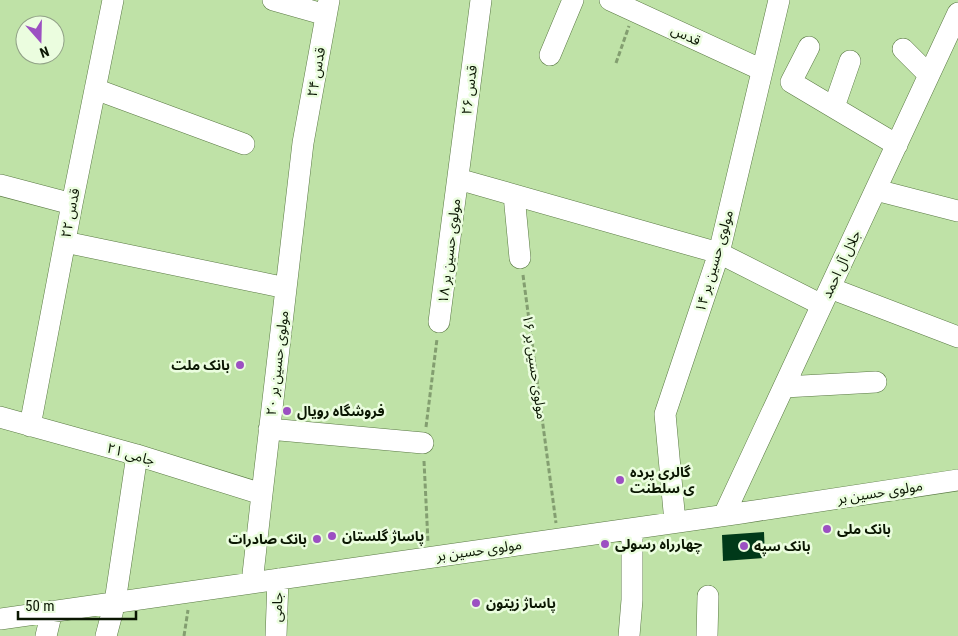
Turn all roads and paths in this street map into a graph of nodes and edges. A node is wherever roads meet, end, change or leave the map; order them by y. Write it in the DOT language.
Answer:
graph roads {
  1 [pos="113,0"];
  2 [pos="273,0"];
  3 [pos="481,0"];
  4 [pos="573,0"];
  5 [pos="612,0"];
  6 [pos="779,0"];
  7 [pos="327,7"];
  8 [pos="634,11"];
  9 [pos="956,23"];
  10 [pos="809,47"];
  11 [pos="903,49"];
  12 [pos="550,55"];
  13 [pos="850,61"];
  14 [pos="616,63"];
  15 [pos="762,70"];
  16 [pos="929,75"];
  17 [pos="95,89"];
  18 [pos="834,107"];
  19 [pos="303,143"];
  20 [pos="244,144"];
  21 [pos="897,145"];
  22 [pos="458,180"];
  23 [pos="0,185"];
  24 [pos="876,190"];
  25 [pos="514,195"];
  26 [pos="72,204"];
  27 [pos="958,211"];
  28 [pos="65,242"];
  29 [pos="719,253"];
  30 [pos="520,258"];
  31 [pos="286,288"];
  32 [pos="826,296"];
  33 [pos="439,322"];
  34 [pos="958,337"];
  35 [pos="876,382"];
  36 [pos="784,387"];
  37 [pos="0,417"];
  38 [pos="30,426"];
  39 [pos="269,429"];
  40 [pos="424,442"];
  41 [pos="137,455"];
  42 [pos="958,480"];
  43 [pos="262,494"];
  44 [pos="724,515"];
  45 [pos="675,522"];
  46 [pos="632,529"];
  47 [pos="559,539"];
  48 [pos="278,579"];
  49 [pos="252,583"];
  50 [pos="192,591"];
  51 [pos="708,596"];
  52 [pos="115,602"];
  53 [pos="52,611"];
  54 [pos="0,619"];
  55 [pos="46,636"];
  56 [pos="106,636"];
  57 [pos="184,636"];
  58 [pos="276,636"];
  59 [pos="629,636"];
  60 [pos="707,636"];
  1 -- 17 [label="street, قدس ۲۲"];
  2 -- 7 [label="street"];
  3 -- 22 [label="street, قدس ۲۶"];
  4 -- 12 [label="street"];
  5 -- 8 [label="street, قدس"];
  6 -- 15 [label="street, مولوی حسین بر ۱۴"];
  7 -- 19 [label="street, قدس ۲۴"];
  8 -- 14 [label="path"];
  8 -- 15 [label="street, قدس"];
  9 -- 16 [label="street, جلال آل احمد"];
  10 -- 18 [label="street"];
  11 -- 16 [label="street"];
  13 -- 18 [label="street"];
  15 -- 29 [label="street, مولوی حسین بر ۱۴"];
  16 -- 21 [label="street, جلال آل احمد"];
  17 -- 20 [label="street"];
  17 -- 26 [label="street, قدس ۲۲"];
  18 -- 21 [label="street"];
  19 -- 31 [label="street, مولوی حسین بر ۲۰"];
  21 -- 24 [label="street, جلال آل احمد"];
  22 -- 25 [label="street"];
  22 -- 33 [label="street, مولوی حسین بر ۱۸"];
  23 -- 26 [label="street"];
  24 -- 27 [label="street"];
  24 -- 32 [label="street, جلال آل احمد"];
  25 -- 29 [label="street"];
  25 -- 30 [label="street"];
  26 -- 28 [label="street, قدس ۲۲"];
  28 -- 31 [label="street"];
  28 -- 38 [label="street, قدس ۲۲"];
  29 -- 32 [label="street"];
  29 -- 45 [label="street, مولوی حسین بر ۱۴"];
  30 -- 47 [label="path, مولوی حسین بر ۱۶"];
  31 -- 39 [label="street, مولوی حسین بر ۲۰"];
  32 -- 34 [label="street"];
  32 -- 36 [label="street, جلال آل احمد"];
  35 -- 36 [label="street"];
  36 -- 44 [label="street, جلال آل احمد"];
  37 -- 38 [label="street, جامی ۲۱"];
  38 -- 41 [label="street, جامی ۲۱"];
  39 -- 40 [label="street"];
  39 -- 43 [label="street, مولوی حسین بر ۲۰"];
  41 -- 43 [label="street, جامی ۲۱"];
  41 -- 52 [label="street"];
  42 -- 44 [label="street, مولوی حسین بر"];
  43 -- 49 [label="street, مولوی حسین بر ۲۰"];
  44 -- 45 [label="street, مولوی حسین بر"];
  45 -- 46 [label="street, مولوی حسین بر"];
  46 -- 47 [label="street, مولوی حسین بر"];
  46 -- 59 [label="street"];
  47 -- 48 [label="street, مولوی حسین بر"];
  48 -- 49 [label="street, مولوی حسین بر"];
  48 -- 58 [label="street, جامی"];
  49 -- 50 [label="street, مولوی حسین بر"];
  50 -- 52 [label="street, مولوی حسین بر"];
  50 -- 57 [label="path"];
  51 -- 60 [label="street"];
  52 -- 53 [label="street, مولوی حسین بر"];
  52 -- 56 [label="street"];
  53 -- 54 [label="street, مولوی حسین بر"];
  53 -- 55 [label="street"];
}
